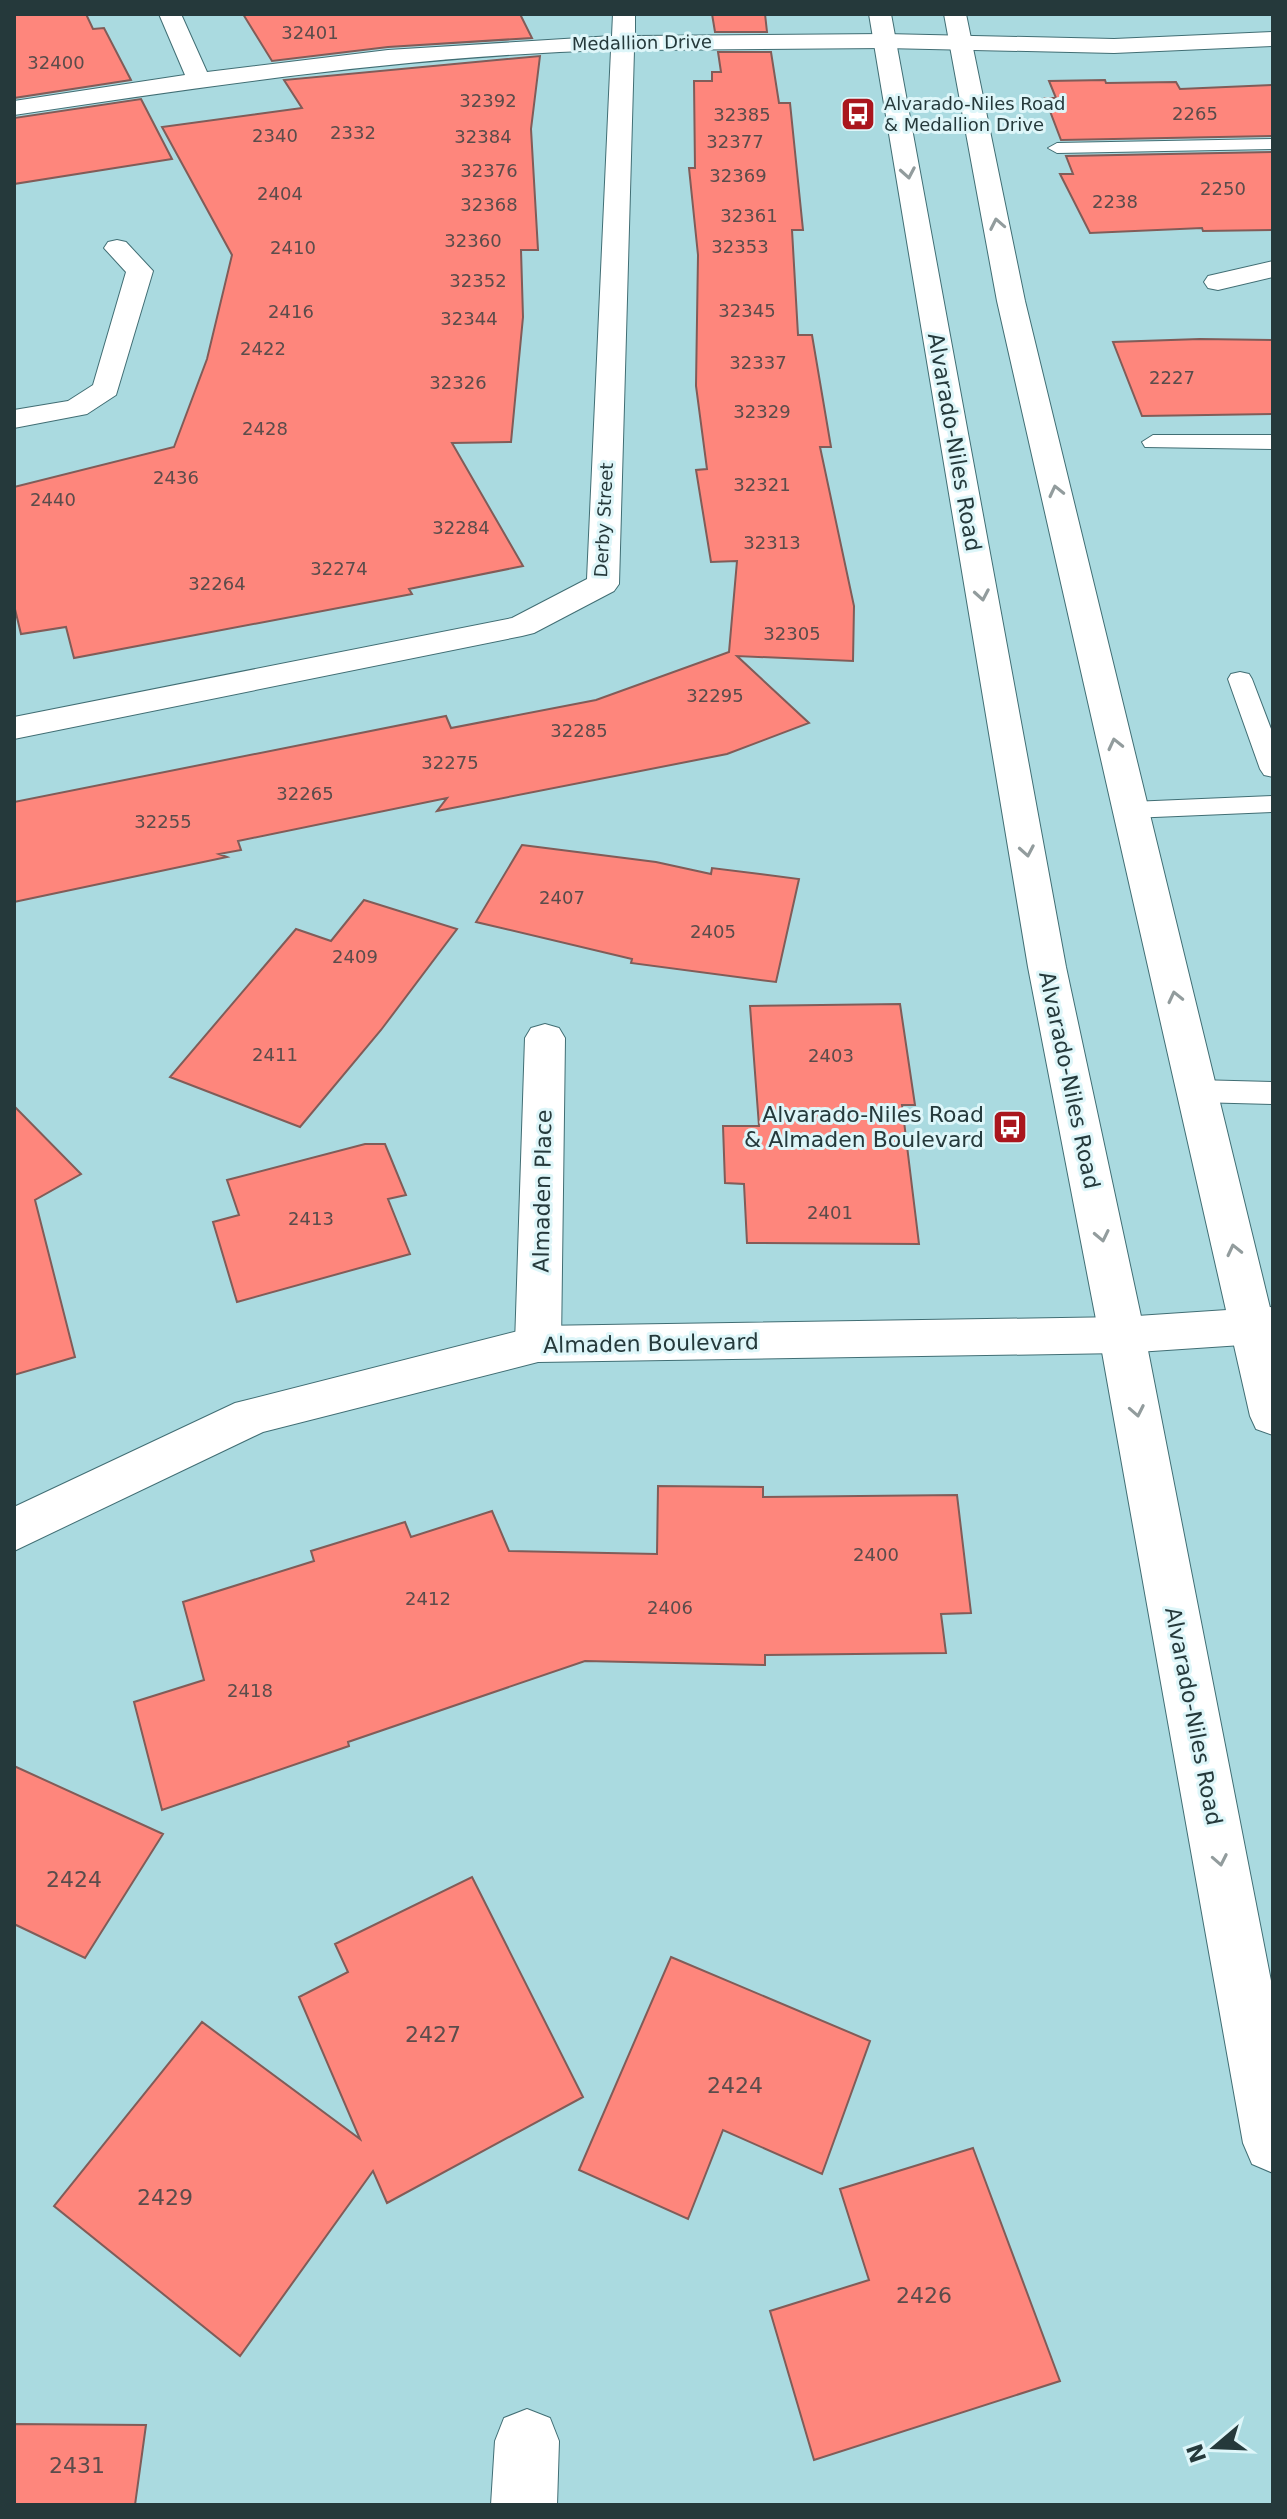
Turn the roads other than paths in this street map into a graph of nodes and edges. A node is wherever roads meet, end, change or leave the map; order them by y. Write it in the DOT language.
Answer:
graph roads {
  1 [pos="170,14"];
  2 [pos="623,28"];
  3 [pos="883,28"];
  4 [pos="958,28"];
  5 [pos="1273,39"];
  6 [pos="199,81"];
  7 [pos="14,108"];
  8 [pos="1273,144"];
  9 [pos="1057,148"];
  10 [pos="117,248"];
  11 [pos="1273,269"];
  12 [pos="1218,282"];
  13 [pos="14,419"];
  14 [pos="1153,442"];
  15 [pos="1273,442"];
  16 [pos="1240,679"];
  17 [pos="14,728"];
  18 [pos="1273,769"];
  19 [pos="1273,804"];
  20 [pos="1131,810"];
  21 [pos="545,1038"];
  22 [pos="1196,1091"];
  23 [pos="1273,1093"];
  24 [pos="1262,1325"];
  25 [pos="1122,1335"];
  26 [pos="538,1344"];
  27 [pos="1273,1416"];
  28 [pos="14,1530"];
  29 [pos="1273,2143"];
  30 [pos="527,2441"];
  31 [pos="524,2505"];
  1 -- 6 [label="street"];
  2 -- 3 [label="street, Medallion Drive"];
  2 -- 6 [label="street, Medallion Drive"];
  2 -- 17 [label="street, Derby Street"];
  3 -- 4 [label="street, Medallion Drive"];
  3 -- 25 [label="street, Alvarado-Niles Road, one-way"];
  4 -- 5 [label="street, Medallion Drive"];
  20 -- 4 [label="street, one-way"];
  6 -- 7 [label="street, Medallion Drive"];
  8 -- 9 [label="lane"];
  10 -- 13 [label="street"];
  11 -- 12 [label="street"];
  14 -- 15 [label="lane"];
  16 -- 18 [label="lane"];
  19 -- 20 [label="lane"];
  22 -- 20 [label="street, one-way"];
  21 -- 26 [label="street, Almaden Place"];
  22 -- 23 [label="lane"];
  24 -- 22 [label="street, one-way"];
  24 -- 25 [label="street, Almaden Boulevard"];
  24 -- 27 [label="street"];
  25 -- 26 [label="street, Almaden Boulevard"];
  25 -- 29 [label="street, Alvarado-Niles Road, one-way"];
  26 -- 28 [label="street, Almaden Boulevard"];
  30 -- 31 [label="street"];
}
